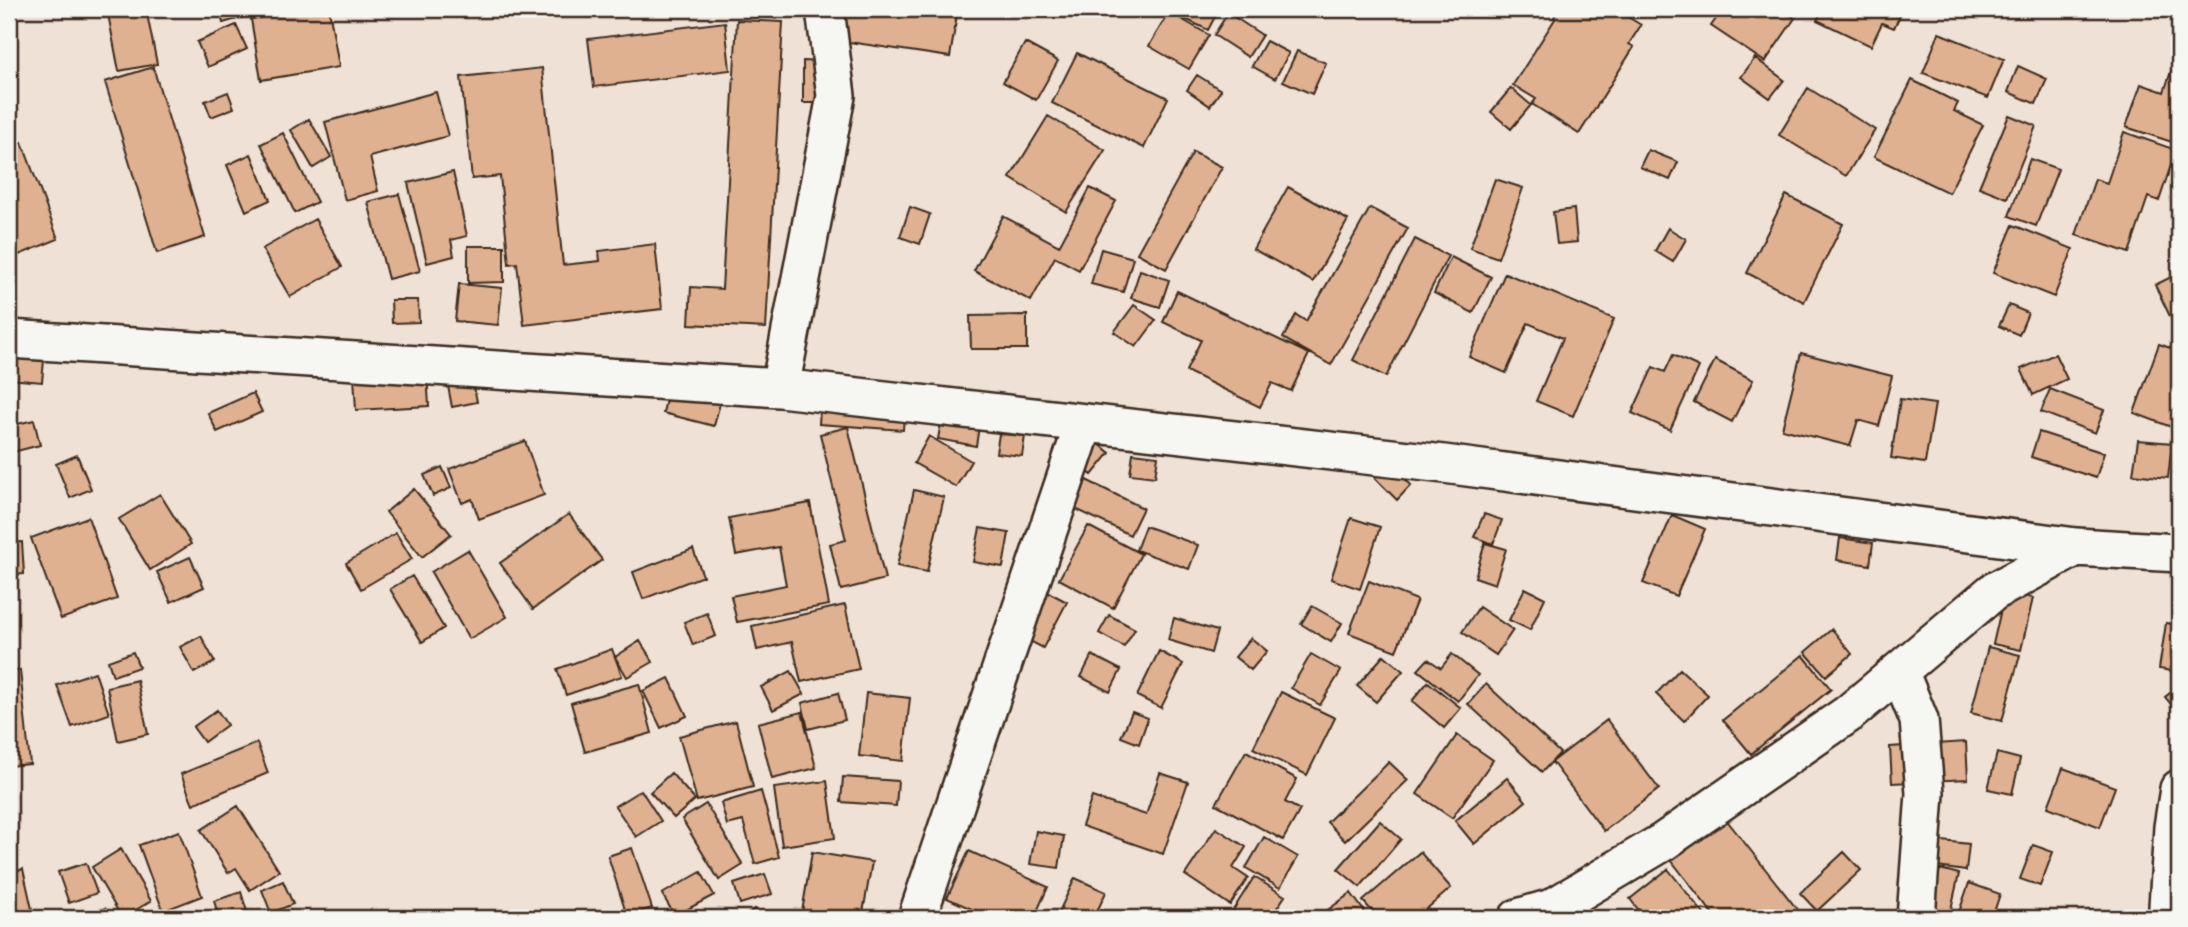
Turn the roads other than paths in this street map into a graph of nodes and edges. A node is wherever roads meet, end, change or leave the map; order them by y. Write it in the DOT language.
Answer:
graph roads {
  1 [pos="825,9"];
  2 [pos="9,339"];
  3 [pos="780,388"];
  4 [pos="1084,424"];
  5 [pos="2076,547"];
  6 [pos="2179,553"];
  7 [pos="1899,671"];
  8 [pos="2179,789"];
  9 [pos="2169,914"];
  10 [pos="917,918"];
  11 [pos="1518,918"];
  12 [pos="1916,918"];
  1 -- 3 [label="street"];
  2 -- 3 [label="street"];
  3 -- 4 [label="street"];
  4 -- 5 [label="street"];
  4 -- 10 [label="street"];
  5 -- 6 [label="street"];
  5 -- 7 [label="street"];
  7 -- 11 [label="street"];
  7 -- 12 [label="street"];
  8 -- 9 [label="street"];
}
